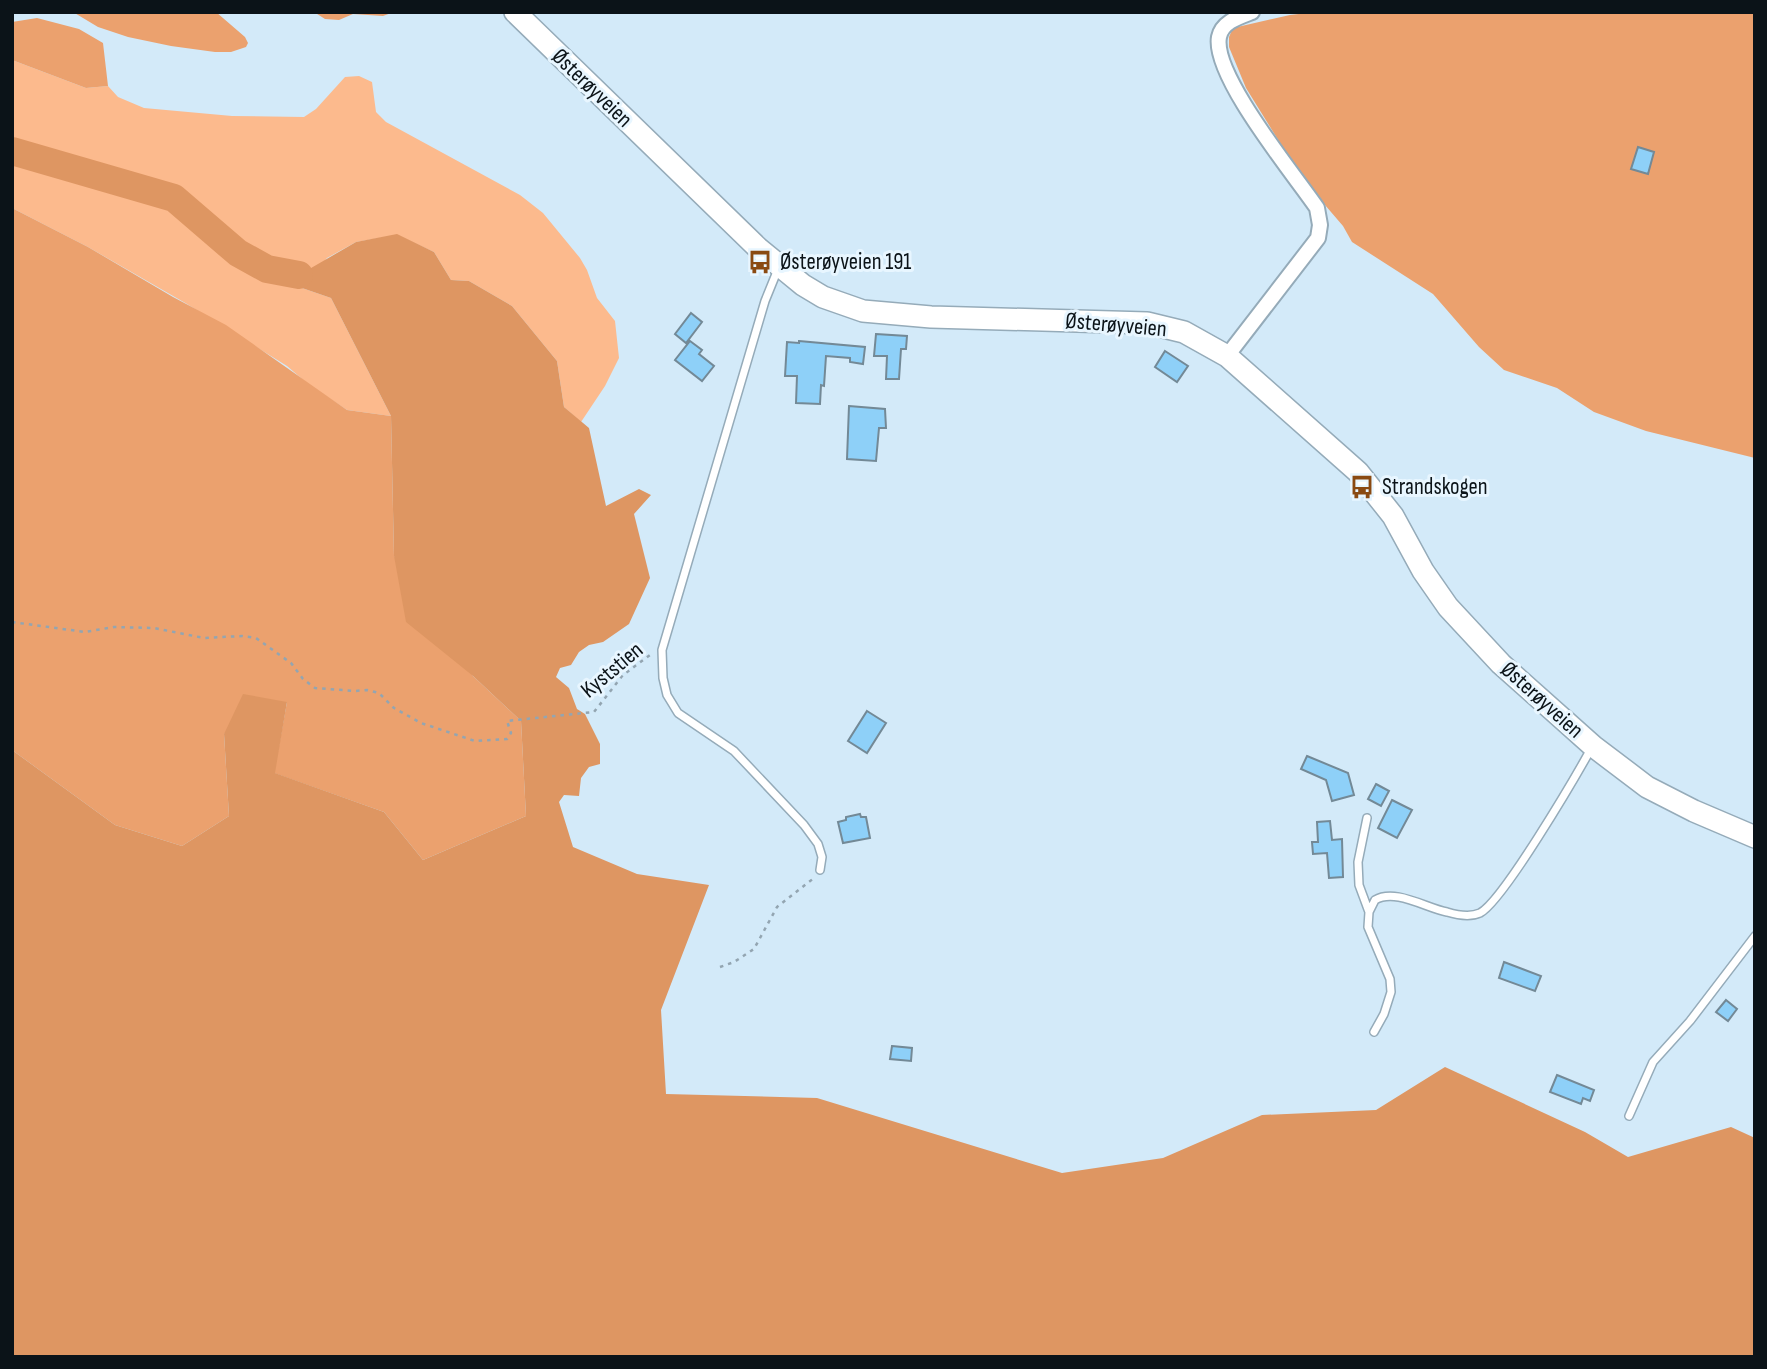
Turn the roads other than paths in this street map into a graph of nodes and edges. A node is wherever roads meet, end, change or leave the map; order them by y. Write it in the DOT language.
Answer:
graph roads {
  1 [pos="514,12"];
  2 [pos="1252,12"];
  3 [pos="780,268"];
  4 [pos="1227,356"];
  5 [pos="1592,746"];
  6 [pos="1367,818"];
  7 [pos="1755,837"];
  8 [pos="820,870"];
  9 [pos="1369,912"];
  10 [pos="1755,936"];
  11 [pos="1374,1032"];
  12 [pos="1629,1116"];
  1 -- 3 [label="main road, Østerøyveien"];
  2 -- 4 [label="street"];
  3 -- 4 [label="main road, Østerøyveien"];
  3 -- 8 [label="lane"];
  4 -- 5 [label="main road, Østerøyveien"];
  5 -- 7 [label="main road, Østerøyveien"];
  5 -- 9 [label="lane"];
  6 -- 9 [label="lane"];
  9 -- 11 [label="lane"];
  10 -- 12 [label="lane"];
}
